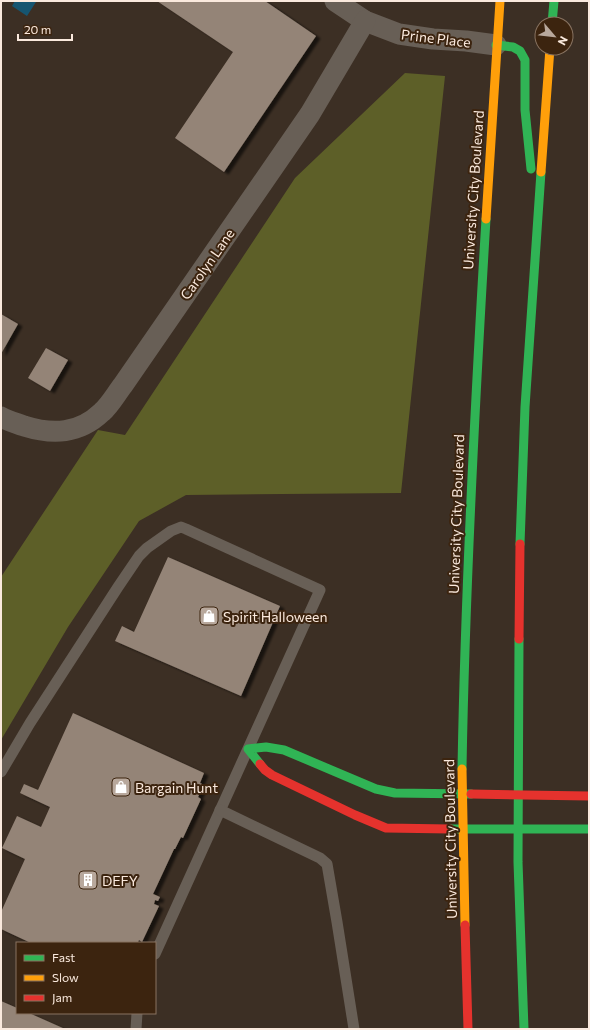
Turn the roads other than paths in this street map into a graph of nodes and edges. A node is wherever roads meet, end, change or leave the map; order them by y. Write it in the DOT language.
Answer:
graph roads {
  1 [pos="335,1"];
  2 [pos="500,1"];
  3 [pos="554,1"];
  4 [pos="553,16"];
  5 [pos="365,21"];
  6 [pos="496,45"];
  7 [pos="549,56"];
  8 [pos="537,224"];
  9 [pos="1,417"];
  10 [pos="248,749"];
  11 [pos="1,772"];
  12 [pos="462,794"];
  13 [pos="518,795"];
  14 [pos="589,796"];
  15 [pos="220,810"];
  16 [pos="463,829"];
  17 [pos="518,829"];
  18 [pos="589,829"];
  19 [pos="156,952"];
  20 [pos="137,1014"];
  21 [pos="136,1029"];
  22 [pos="354,1029"];
  23 [pos="468,1029"];
  24 [pos="524,1029"];
  1 -- 5 [label="street, Prine Place"];
  2 -- 6 [label="main road, University City Boulevard"];
  3 -- 4 [label="main road"];
  5 -- 6 [label="street, Prine Place"];
  5 -- 9 [label="street, Carolyn Lane"];
  6 -- 8 [label="main road"];
  6 -- 12 [label="main road, University City Boulevard"];
  7 -- 8 [label="main road"];
  8 -- 13 [label="main road"];
  10 -- 11 [label="lane"];
  10 -- 12 [label="main road"];
  10 -- 15 [label="lane"];
  10 -- 16 [label="main road"];
  12 -- 13 [label="main road"];
  12 -- 16 [label="main road, University City Boulevard"];
  13 -- 14 [label="main road"];
  13 -- 17 [label="main road"];
  15 -- 19 [label="lane"];
  15 -- 22 [label="lane"];
  16 -- 17 [label="main road"];
  16 -- 23 [label="main road, University City Boulevard"];
  17 -- 18 [label="main road"];
  17 -- 24 [label="main road"];
  20 -- 21 [label="lane"];
}
